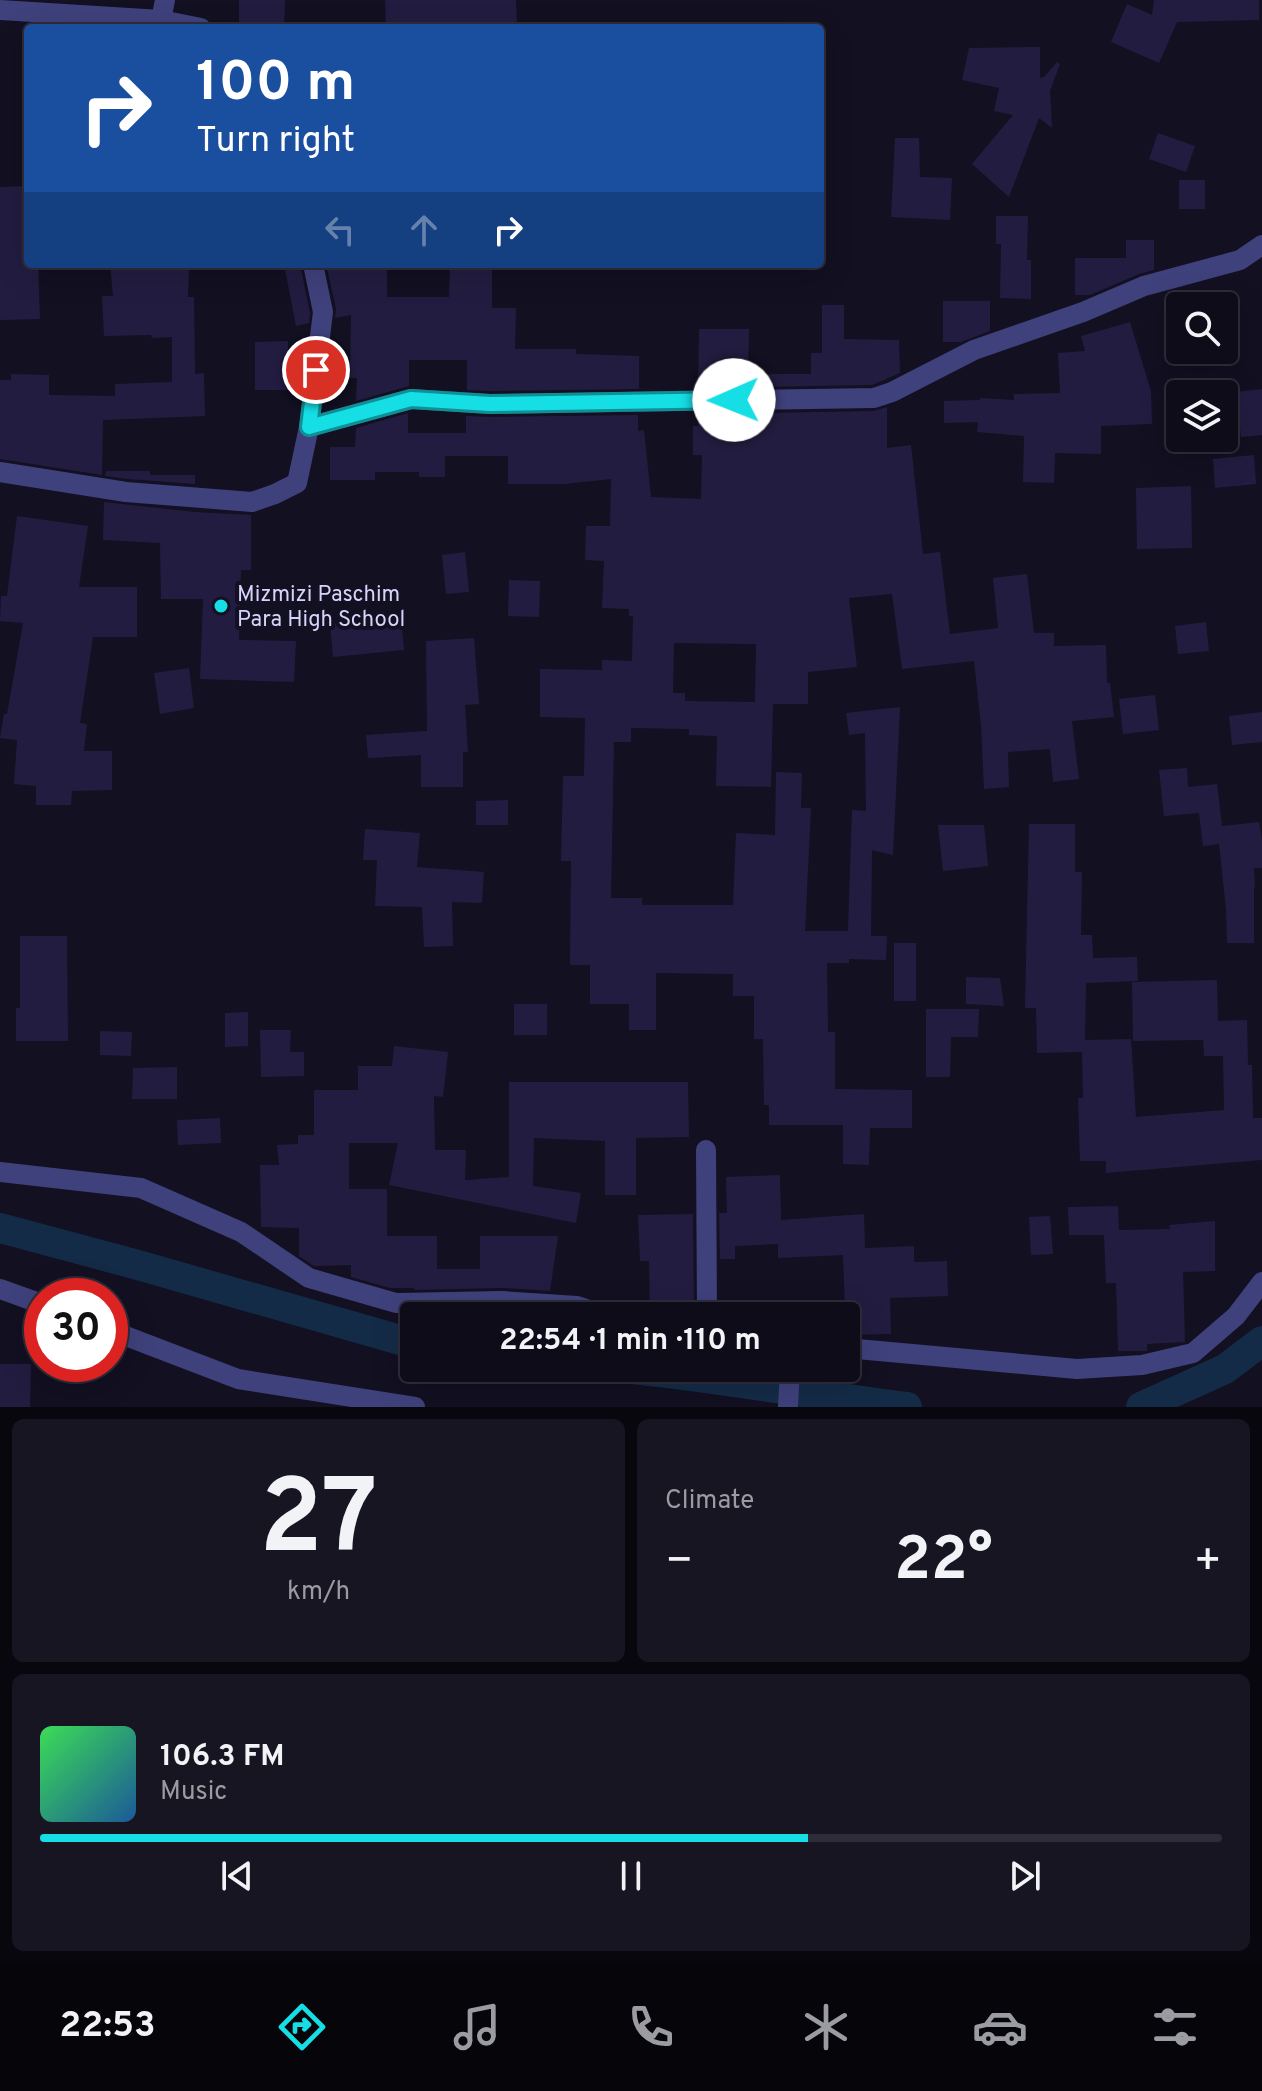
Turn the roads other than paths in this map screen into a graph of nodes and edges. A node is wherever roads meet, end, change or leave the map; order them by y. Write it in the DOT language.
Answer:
graph roads {
  1 [pos="0,10"];
  2 [pos="163,10"];
  3 [pos="193,24"];
  4 [pos="1262,245"];
  5 [pos="314,268"];
  6 [pos="309,427"];
  7 [pos="0,472"];
  8 [pos="706,1150"];
  9 [pos="0,1172"];
  10 [pos="1262,1282"];
  11 [pos="0,1289"];
  12 [pos="24,1298"];
  13 [pos="707,1302"];
  14 [pos="400,1303"];
  15 [pos="128,1337"];
  16 [pos="860,1349"];
  17 [pos="789,1382"];
  18 [pos="415,1407"];
  19 [pos="788,1407"];
  1 -- 2 [label="street"];
  2 -- 3 [label="street"];
  4 -- 6 [label="street"];
  5 -- 6 [label="street"];
  6 -- 7 [label="street"];
  8 -- 13 [label="street"];
  9 -- 14 [label="street"];
  10 -- 16 [label="street"];
  11 -- 12 [label="street"];
  15 -- 18 [label="street"];
  17 -- 19 [label="street"];
}
